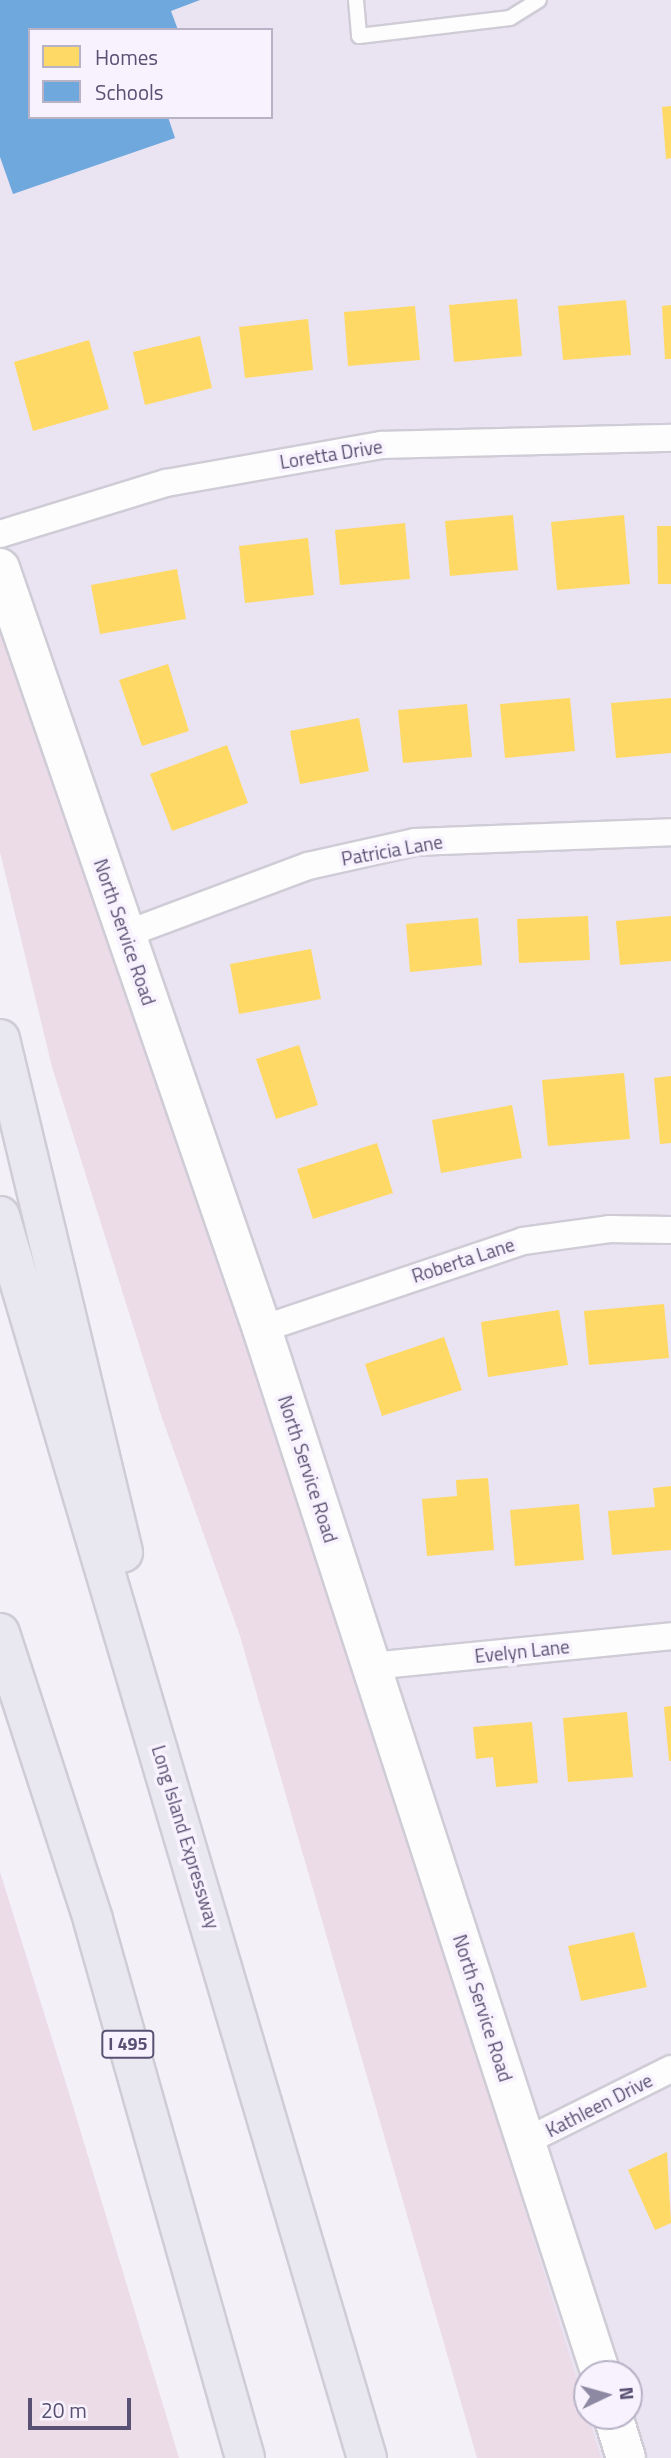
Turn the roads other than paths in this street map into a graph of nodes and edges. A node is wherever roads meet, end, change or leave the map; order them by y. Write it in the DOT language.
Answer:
graph roads {
  1 [pos="356,0"];
  2 [pos="539,0"];
  3 [pos="671,438"];
  4 [pos="0,534"];
  5 [pos="0,568"];
  6 [pos="671,832"];
  7 [pos="126,934"];
  8 [pos="0,1039"];
  9 [pos="0,1216"];
  10 [pos="671,1230"];
  11 [pos="262,1329"];
  12 [pos="0,1633"];
  13 [pos="671,1636"];
  14 [pos="372,1666"];
  15 [pos="0,1692"];
  16 [pos="204,1891"];
  17 [pos="93,1920"];
  18 [pos="671,2069"];
  19 [pos="526,2141"];
  20 [pos="596,2360"];
  21 [pos="617,2430"];
  22 [pos="245,2458"];
  23 [pos="368,2458"];
  24 [pos="626,2458"];
  1 -- 2 [label="lane"];
  3 -- 4 [label="street, Loretta Drive"];
  5 -- 7 [label="main road, North Service Road"];
  6 -- 7 [label="street, Patricia Lane"];
  7 -- 11 [label="main road, North Service Road"];
  8 -- 16 [label="highway"];
  9 -- 16 [label="highway, Long Island Expressway"];
  10 -- 11 [label="street, Roberta Lane"];
  11 -- 14 [label="main road, North Service Road"];
  12 -- 17 [label="highway, I 495"];
  13 -- 14 [label="street, Evelyn Lane"];
  14 -- 19 [label="main road, North Service Road"];
  15 -- 17 [label="highway"];
  16 -- 23 [label="highway, Long Island Expressway"];
  17 -- 22 [label="highway, I 495"];
  18 -- 19 [label="street, Kathleen Drive"];
  19 -- 20 [label="main road, North Service Road"];
  21 -- 24 [label="main road"];
}
